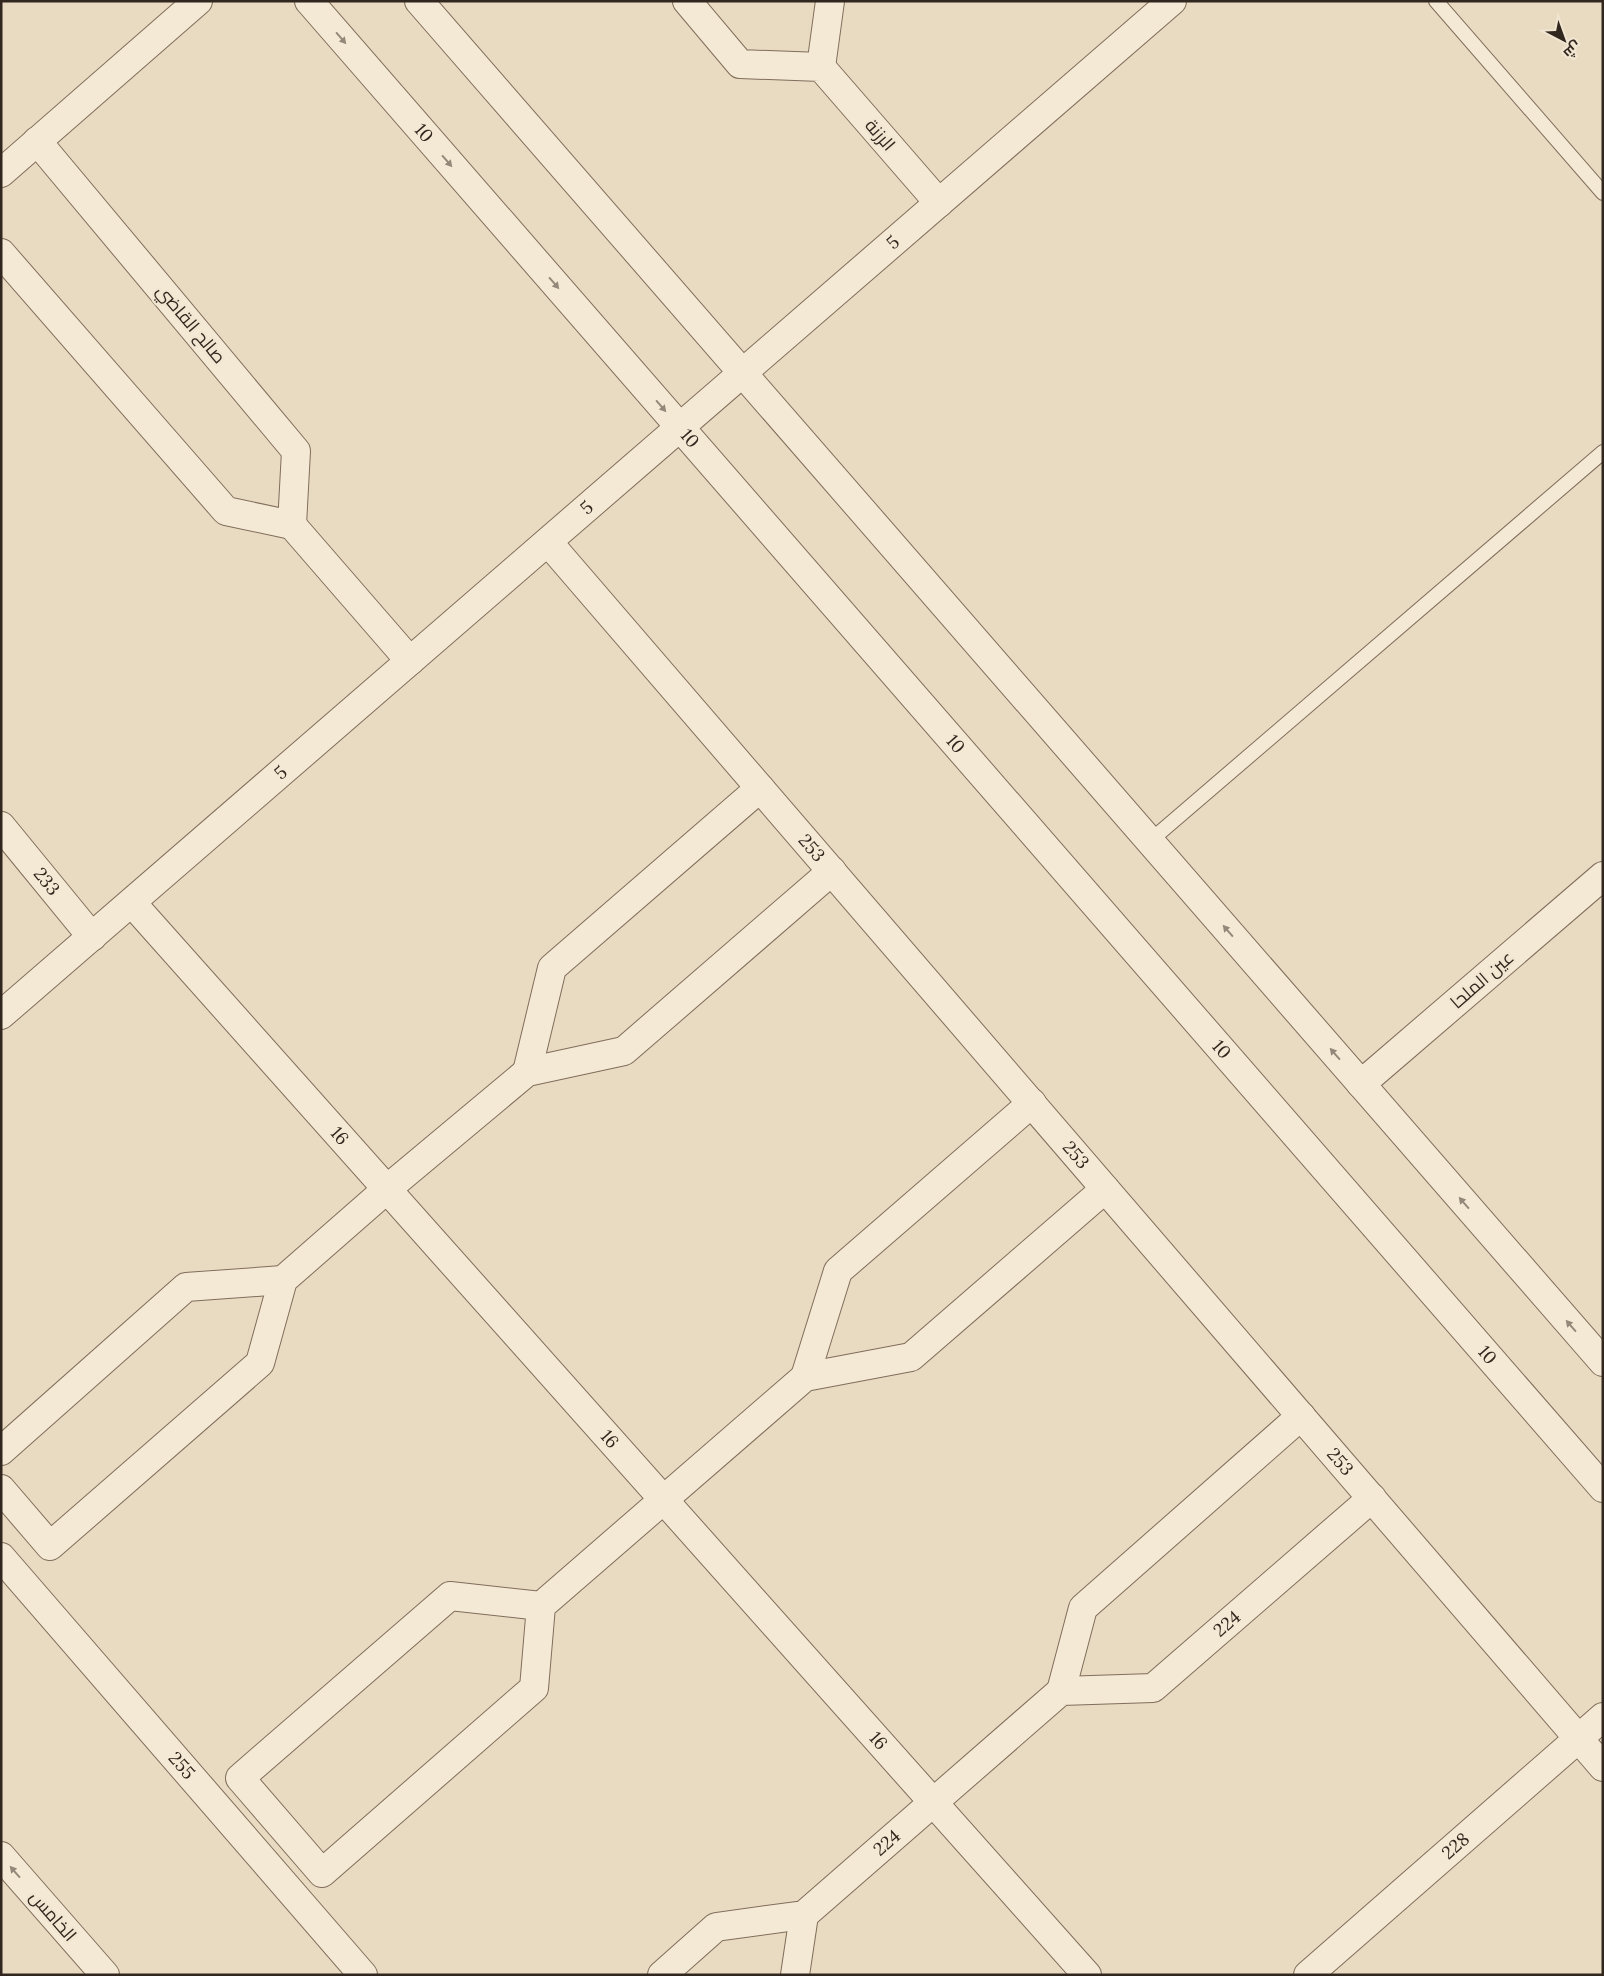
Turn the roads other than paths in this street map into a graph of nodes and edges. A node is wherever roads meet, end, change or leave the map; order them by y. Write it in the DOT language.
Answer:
graph roads {
  1 [pos="198,1"];
  2 [pos="309,1"];
  3 [pos="420,1"];
  4 [pos="687,1"];
  5 [pos="830,1"];
  6 [pos="1172,1"];
  7 [pos="1436,1"];
  8 [pos="821,67"];
  9 [pos="38,141"];
  10 [pos="1,173"];
  11 [pos="1603,192"];
  12 [pos="939,203"];
  13 [pos="1,253"];
  14 [pos="742,373"];
  15 [pos="680,427"];
  16 [pos="1603,452"];
  17 [pos="292,525"];
  18 [pos="548,542"];
  19 [pos="410,661"];
  20 [pos="760,788"];
  21 [pos="1,826"];
  22 [pos="1150,841"];
  23 [pos="832,871"];
  24 [pos="1603,876"];
  25 [pos="132,902"];
  26 [pos="92,937"];
  27 [pos="1,1015"];
  28 [pos="527,1072"];
  29 [pos="1361,1084"];
  30 [pos="1032,1103"];
  31 [pos="387,1189"];
  32 [pos="1105,1189"];
  33 [pos="282,1280"];
  34 [pos="1603,1362"];
  35 [pos="805,1377"];
  36 [pos="1301,1416"];
  37 [pos="1,1451"];
  38 [pos="1603,1488"];
  39 [pos="1,1489"];
  40 [pos="1372,1498"];
  41 [pos="664,1500"];
  42 [pos="1,1557"];
  43 [pos="541,1606"];
  44 [pos="1061,1692"];
  45 [pos="1603,1717"];
  46 [pos="1579,1739"];
  47 [pos="1603,1767"];
  48 [pos="933,1802"];
  49 [pos="1,1856"];
  50 [pos="804,1915"];
  51 [pos="105,1975"];
  52 [pos="363,1975"];
  53 [pos="662,1975"];
  54 [pos="794,1975"];
  55 [pos="1087,1975"];
  56 [pos="1308,1975"];
  1 -- 9 [label="street"];
  2 -- 15 [label="street, 10, one-way"];
  3 -- 14 [label="street"];
  4 -- 8 [label="street"];
  5 -- 8 [label="street"];
  6 -- 12 [label="street, 5"];
  7 -- 11 [label="lane"];
  8 -- 12 [label="street, الرزنة"];
  9 -- 10 [label="street"];
  9 -- 17 [label="street, صالح القاضي"];
  12 -- 14 [label="street, 5"];
  13 -- 17 [label="street"];
  14 -- 15 [label="street, 5"];
  14 -- 22 [label="street"];
  15 -- 18 [label="street, 5"];
  15 -- 38 [label="street, 10"];
  16 -- 22 [label="lane"];
  17 -- 19 [label="street"];
  18 -- 19 [label="street, 5"];
  18 -- 20 [label="street, 253"];
  19 -- 25 [label="street, 5"];
  20 -- 23 [label="street, 253"];
  20 -- 28 [label="street"];
  21 -- 26 [label="street, 233"];
  29 -- 22 [label="street, one-way"];
  23 -- 28 [label="street"];
  23 -- 30 [label="street, 253"];
  24 -- 29 [label="street, عين الملحا"];
  25 -- 26 [label="street, 5"];
  25 -- 31 [label="street, 16"];
  26 -- 27 [label="street, 5"];
  28 -- 31 [label="street"];
  34 -- 29 [label="street, one-way"];
  30 -- 32 [label="street, 253"];
  30 -- 35 [label="street"];
  31 -- 33 [label="street"];
  31 -- 41 [label="street, 16"];
  32 -- 35 [label="street"];
  32 -- 36 [label="street, 253"];
  33 -- 37 [label="street"];
  33 -- 39 [label="street"];
  35 -- 41 [label="street"];
  36 -- 40 [label="street, 253"];
  36 -- 44 [label="street"];
  40 -- 44 [label="street, 224"];
  40 -- 46 [label="street, 253"];
  41 -- 43 [label="street"];
  41 -- 48 [label="street, 16"];
  42 -- 52 [label="street, 255"];
  43 -- 43 [label="street"];
  44 -- 48 [label="street, 224"];
  45 -- 46 [label="street, 228"];
  46 -- 47 [label="street, 253"];
  46 -- 56 [label="street, 228"];
  48 -- 50 [label="street, 224"];
  48 -- 55 [label="street, 16"];
  51 -- 49 [label="street, الخامس, one-way"];
  50 -- 53 [label="street"];
  50 -- 54 [label="street"];
}
